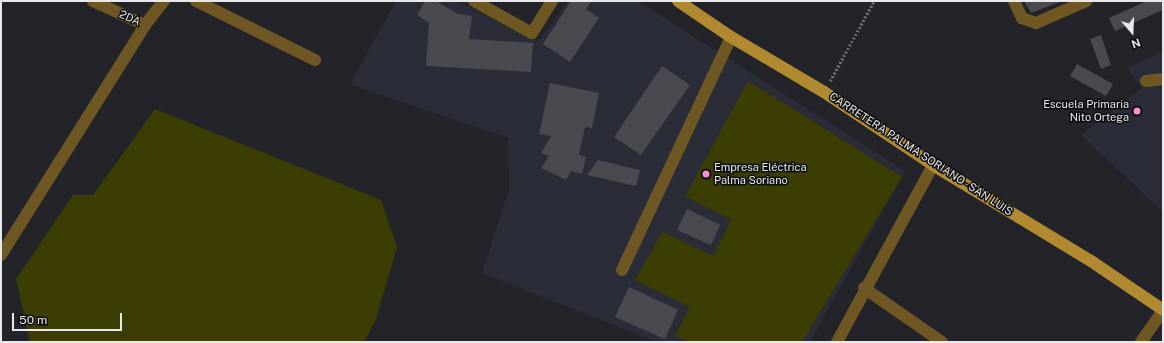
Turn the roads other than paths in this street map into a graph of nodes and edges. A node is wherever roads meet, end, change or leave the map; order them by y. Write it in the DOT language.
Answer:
graph roads {
  1 [pos="93,1"];
  2 [pos="164,1"];
  3 [pos="196,1"];
  4 [pos="474,1"];
  5 [pos="552,1"];
  6 [pos="678,1"];
  7 [pos="1014,1"];
  8 [pos="1086,1"];
  9 [pos="145,25"];
  10 [pos="731,37"];
  11 [pos="315,60"];
  12 [pos="1163,79"];
  13 [pos="1146,81"];
  14 [pos="933,165"];
  15 [pos="1,255"];
  16 [pos="622,270"];
  17 [pos="864,288"];
  18 [pos="1163,310"];
  19 [pos="837,342"];
  20 [pos="942,342"];
  21 [pos="1141,342"];
  1 -- 9 [label="street, 2DA"];
  2 -- 9 [label="street"];
  3 -- 11 [label="street"];
  4 -- 5 [label="street"];
  6 -- 10 [label="main road, CARRETERA PALMA SORIANO - SAN LUIS"];
  7 -- 8 [label="street"];
  9 -- 15 [label="street"];
  10 -- 14 [label="main road, CARRETERA PALMA SORIANO - SAN LUIS"];
  10 -- 16 [label="street"];
  12 -- 13 [label="street"];
  14 -- 17 [label="street"];
  14 -- 18 [label="main road, CARRETERA PALMA SORIANO - SAN LUIS"];
  17 -- 19 [label="street"];
  17 -- 20 [label="street"];
  18 -- 21 [label="street"];
}
